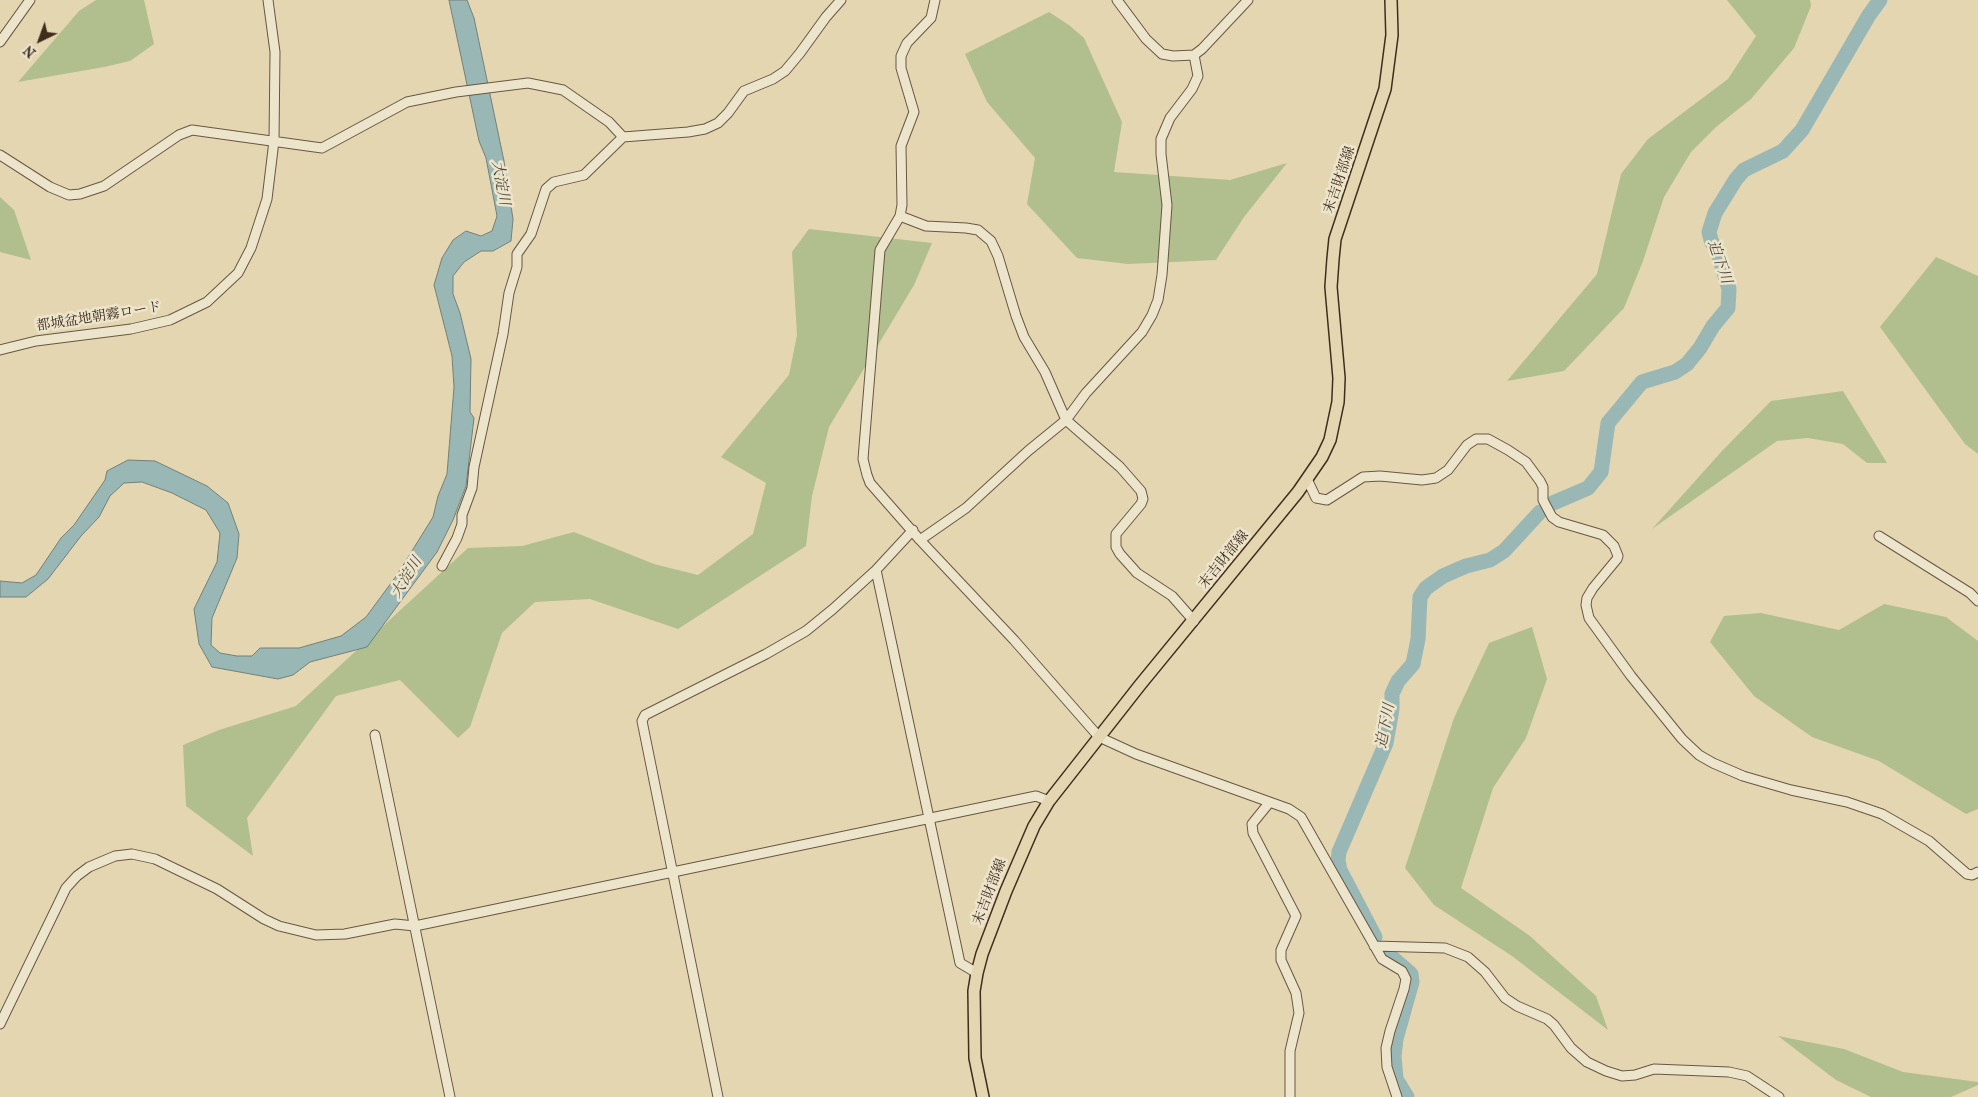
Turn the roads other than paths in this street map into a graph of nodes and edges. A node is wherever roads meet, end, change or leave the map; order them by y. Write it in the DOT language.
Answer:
graph roads {
  1 [pos="30,0"];
  2 [pos="268,0"];
  3 [pos="841,0"];
  4 [pos="934,0"];
  5 [pos="1117,0"];
  6 [pos="1248,0"];
  7 [pos="1391,0"];
  8 [pos="0,42"];
  9 [pos="1194,55"];
  10 [pos="623,137"];
  11 [pos="274,141"];
  12 [pos="0,154"];
  13 [pos="900,216"];
  14 [pos="0,350"];
  15 [pos="1066,420"];
  16 [pos="1307,479"];
  17 [pos="913,530"];
  18 [pos="1879,536"];
  19 [pos="920,540"];
  20 [pos="442,566"];
  21 [pos="876,570"];
  22 [pos="1978,601"];
  23 [pos="1194,621"];
  24 [pos="375,735"];
  25 [pos="1099,737"];
  26 [pos="1049,801"];
  27 [pos="1269,802"];
  28 [pos="930,819"];
  29 [pos="1978,872"];
  30 [pos="672,873"];
  31 [pos="415,926"];
  32 [pos="1374,946"];
  33 [pos="977,973"];
  34 [pos="0,1024"];
  35 [pos="450,1097"];
  36 [pos="718,1097"];
  37 [pos="983,1097"];
  38 [pos="1290,1097"];
  39 [pos="1397,1097"];
  40 [pos="1779,1097"];
  1 -- 8 [label="street"];
  2 -- 11 [label="street, 都城盆地朝霧ロード"];
  3 -- 10 [label="street"];
  4 -- 13 [label="street"];
  5 -- 9 [label="street"];
  6 -- 9 [label="street"];
  7 -- 16 [label="main road, 末吉財部線"];
  9 -- 15 [label="street"];
  10 -- 11 [label="street"];
  10 -- 20 [label="street"];
  11 -- 12 [label="street"];
  11 -- 14 [label="street, 都城盆地朝霧ロード"];
  13 -- 15 [label="street"];
  13 -- 17 [label="street"];
  15 -- 19 [label="street"];
  15 -- 23 [label="street"];
  16 -- 23 [label="main road, 末吉財部線"];
  16 -- 29 [label="street"];
  17 -- 19 [label="street"];
  17 -- 21 [label="street"];
  18 -- 22 [label="street"];
  19 -- 25 [label="street"];
  21 -- 28 [label="street"];
  21 -- 30 [label="street"];
  23 -- 25 [label="main road, 末吉財部線"];
  24 -- 31 [label="street"];
  25 -- 26 [label="main road, 末吉財部線"];
  25 -- 27 [label="street"];
  26 -- 28 [label="street"];
  26 -- 33 [label="main road, 末吉財部線"];
  27 -- 32 [label="street"];
  27 -- 38 [label="street"];
  28 -- 30 [label="street"];
  28 -- 33 [label="street"];
  30 -- 31 [label="street"];
  30 -- 36 [label="street"];
  31 -- 34 [label="street"];
  31 -- 35 [label="street"];
  32 -- 39 [label="street"];
  32 -- 40 [label="street"];
  33 -- 37 [label="main road, 末吉財部線"];
}
